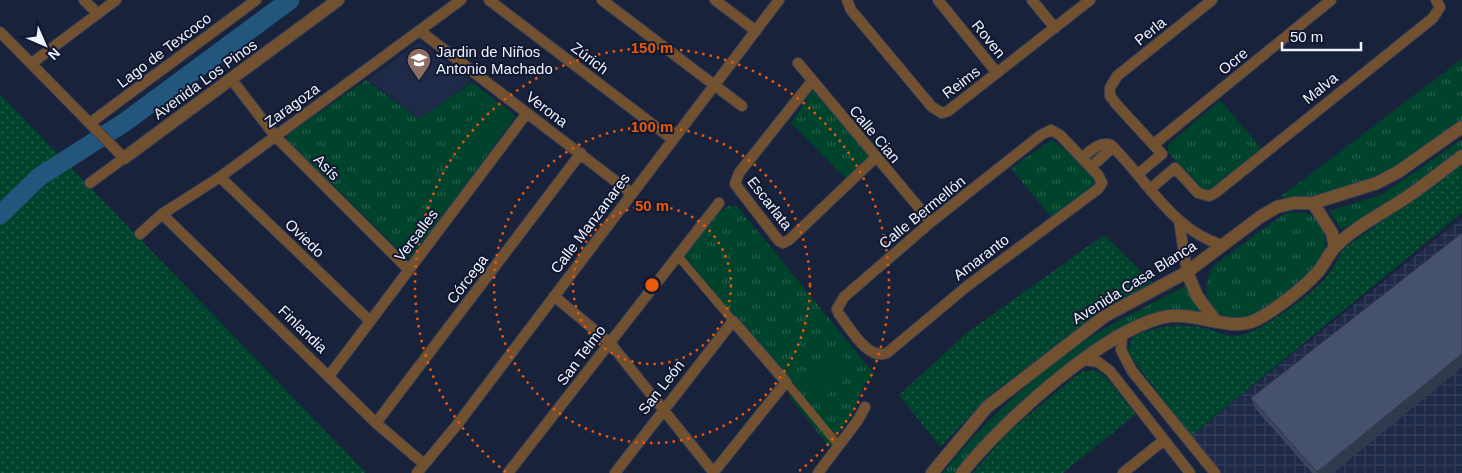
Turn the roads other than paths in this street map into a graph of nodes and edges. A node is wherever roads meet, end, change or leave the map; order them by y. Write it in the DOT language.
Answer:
graph roads {
  1 [pos="84,0"];
  2 [pos="116,0"];
  3 [pos="256,0"];
  4 [pos="338,0"];
  5 [pos="461,0"];
  6 [pos="489,0"];
  7 [pos="602,0"];
  8 [pos="715,0"];
  9 [pos="779,0"];
  10 [pos="847,0"];
  11 [pos="938,0"];
  12 [pos="1032,0"];
  13 [pos="1090,0"];
  14 [pos="1212,0"];
  15 [pos="1331,0"];
  16 [pos="1436,0"];
  17 [pos="98,14"];
  18 [pos="1054,28"];
  19 [pos="420,31"];
  20 [pos="756,31"];
  21 [pos="0,32"];
  22 [pos="32,63"];
  23 [pos="798,63"];
  24 [pos="997,73"];
  25 [pos="232,80"];
  26 [pos="812,82"];
  27 [pos="715,84"];
  28 [pos="742,106"];
  29 [pos="527,113"];
  30 [pos="93,126"];
  31 [pos="1462,126"];
  32 [pos="275,136"];
  33 [pos="672,139"];
  34 [pos="1154,144"];
  35 [pos="1114,147"];
  36 [pos="580,153"];
  37 [pos="1462,156"];
  38 [pos="124,158"];
  39 [pos="875,158"];
  40 [pos="1082,158"];
  41 [pos="1091,167"];
  42 [pos="1138,174"];
  43 [pos="220,177"];
  44 [pos="90,183"];
  45 [pos="1101,186"];
  46 [pos="1150,189"];
  47 [pos="631,193"];
  48 [pos="719,202"];
  49 [pos="1313,203"];
  50 [pos="162,214"];
  51 [pos="1178,221"];
  52 [pos="931,222"];
  53 [pos="140,234"];
  54 [pos="1222,245"];
  55 [pos="1335,247"];
  56 [pos="677,255"];
  57 [pos="409,270"];
  58 [pos="1187,272"];
  59 [pos="554,296"];
  60 [pos="1215,320"];
  61 [pos="733,321"];
  62 [pos="370,322"];
  63 [pos="1122,335"];
  64 [pos="610,343"];
  65 [pos="882,355"];
  66 [pos="1084,360"];
  67 [pos="1132,371"];
  68 [pos="329,376"];
  69 [pos="786,382"];
  70 [pos="1118,382"];
  71 [pos="1156,401"];
  72 [pos="865,407"];
  73 [pos="662,410"];
  74 [pos="1143,413"];
  75 [pos="376,423"];
  76 [pos="1164,440"];
  77 [pos="839,446"];
  78 [pos="424,464"];
  79 [pos="416,473"];
  80 [pos="508,473"];
  81 [pos="615,473"];
  82 [pos="713,473"];
  83 [pos="818,473"];
  84 [pos="932,473"];
  85 [pos="962,473"];
  86 [pos="1122,473"];
  87 [pos="1190,473"];
  88 [pos="1214,473"];
  1 -- 17 [label="street"];
  2 -- 17 [label="street"];
  3 -- 30 [label="street, Lago de Texcoco"];
  4 -- 25 [label="street, Avenida Los Pinos"];
  5 -- 19 [label="street, Zaragoza"];
  6 -- 33 [label="street, Zúrich"];
  7 -- 27 [label="street"];
  8 -- 20 [label="street"];
  9 -- 20 [label="street, Calle Manzanares"];
  10 -- 24 [label="street, Reims"];
  11 -- 24 [label="street, Roven"];
  12 -- 18 [label="street"];
  13 -- 18 [label="street, Reims"];
  14 -- 34 [label="street, Perla"];
  15 -- 34 [label="street, Ocre"];
  16 -- 46 [label="street, Malva"];
  17 -- 22 [label="street"];
  18 -- 24 [label="street, Reims"];
  19 -- 29 [label="street, Verona"];
  19 -- 32 [label="street, Zaragoza"];
  20 -- 27 [label="street, Calle Manzanares"];
  21 -- 22 [label="street"];
  22 -- 30 [label="street"];
  23 -- 26 [label="street, Calle Cian"];
  25 -- 32 [label="street, Asís"];
  25 -- 38 [label="street, Avenida Los Pinos"];
  26 -- 39 [label="street, Calle Cian"];
  26 -- 39 [label="street, Escarlata"];
  27 -- 28 [label="street"];
  27 -- 33 [label="street, Calle Manzanares"];
  29 -- 36 [label="street, Verona"];
  29 -- 57 [label="street, Versalles"];
  30 -- 38 [label="street"];
  31 -- 49 [label="street, Avenida Casa Blanca"];
  32 -- 43 [label="street, Zaragoza"];
  32 -- 57 [label="street, Asís"];
  33 -- 47 [label="street, Calle Manzanares"];
  34 -- 42 [label="street"];
  35 -- 40 [label="street"];
  35 -- 41 [label="street"];
  35 -- 42 [label="street"];
  36 -- 47 [label="street, Verona"];
  36 -- 75 [label="street, Córcega"];
  37 -- 55 [label="street"];
  38 -- 44 [label="street, Avenida Los Pinos"];
  39 -- 52 [label="street, Calle Cian"];
  40 -- 41 [label="street, Calle Bermellón"];
  40 -- 52 [label="street, Calle Bermellón"];
  41 -- 45 [label="street, Calle Bermellón"];
  42 -- 46 [label="street"];
  43 -- 50 [label="street, Zaragoza"];
  43 -- 62 [label="street, Oviedo"];
  45 -- 65 [label="street, Amaranto"];
  46 -- 51 [label="street"];
  47 -- 59 [label="street, Calle Manzanares"];
  48 -- 56 [label="street, San Telmo"];
  49 -- 54 [label="street, Avenida Casa Blanca"];
  49 -- 55 [label="street"];
  50 -- 53 [label="street, Zaragoza"];
  50 -- 68 [label="street, Finlandia"];
  51 -- 54 [label="street"];
  51 -- 58 [label="street"];
  52 -- 65 [label="street, Calle Bermellón"];
  54 -- 58 [label="street, Avenida Casa Blanca"];
  55 -- 60 [label="street"];
  56 -- 61 [label="street"];
  56 -- 64 [label="street, San Telmo"];
  57 -- 62 [label="street, Versalles"];
  58 -- 60 [label="street"];
  58 -- 84 [label="street, Avenida Casa Blanca"];
  59 -- 64 [label="street"];
  59 -- 78 [label="street, Calle Manzanares"];
  60 -- 63 [label="street"];
  61 -- 69 [label="street"];
  61 -- 73 [label="street, San León"];
  62 -- 68 [label="street, Versalles"];
  63 -- 66 [label="street"];
  63 -- 67 [label="street"];
  64 -- 73 [label="street"];
  64 -- 80 [label="street, San Telmo"];
  66 -- 70 [label="street"];
  66 -- 85 [label="street"];
  67 -- 70 [label="street"];
  67 -- 71 [label="street"];
  68 -- 75 [label="street, Finlandia"];
  69 -- 77 [label="street"];
  69 -- 82 [label="street"];
  70 -- 74 [label="street"];
  71 -- 74 [label="street"];
  71 -- 88 [label="street"];
  72 -- 77 [label="street"];
  73 -- 81 [label="street, San León"];
  73 -- 82 [label="street"];
  74 -- 76 [label="street"];
  75 -- 78 [label="street, Finlandia"];
  76 -- 86 [label="street"];
  76 -- 87 [label="street"];
  77 -- 83 [label="street"];
  78 -- 79 [label="street, Calle Manzanares"];
}
